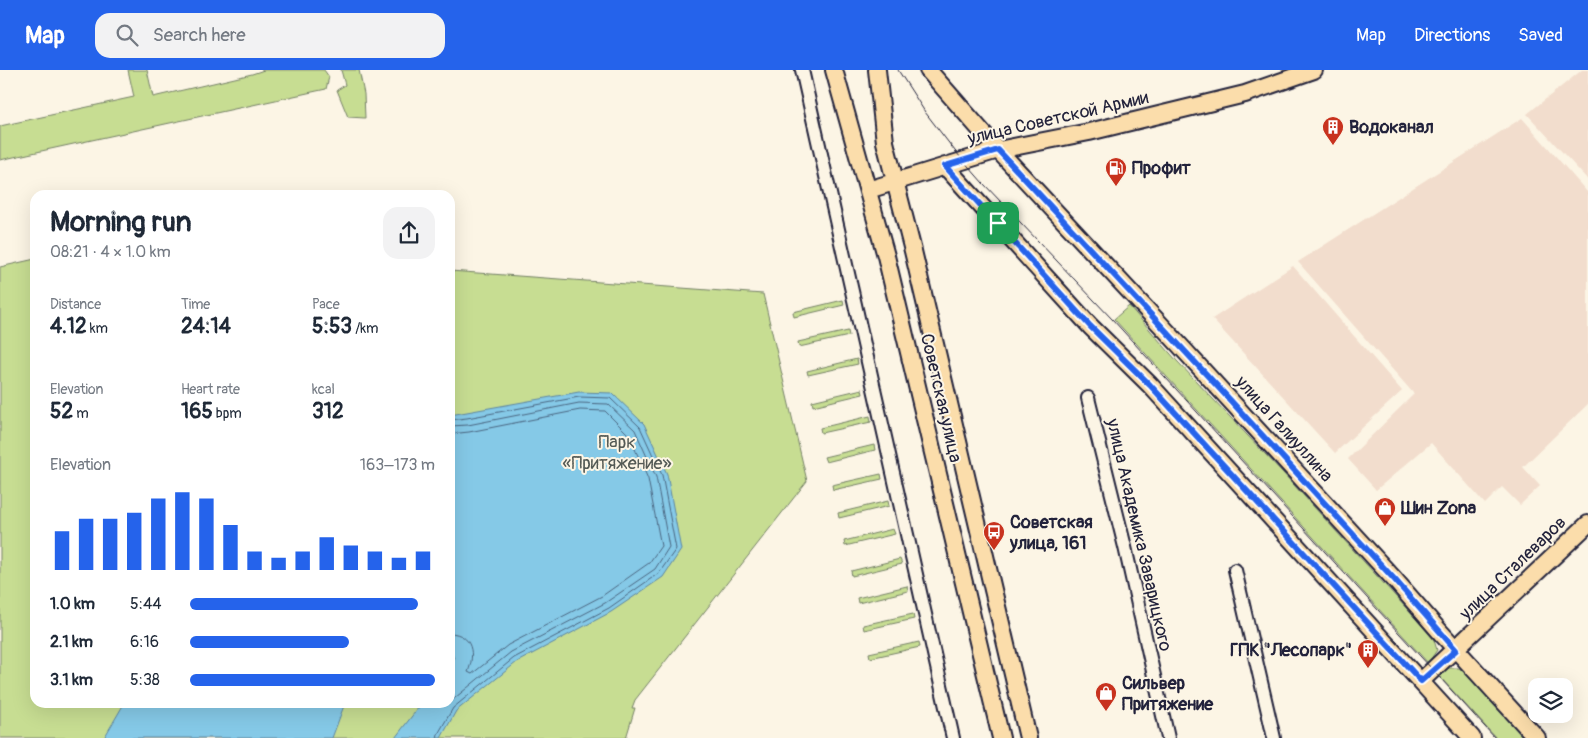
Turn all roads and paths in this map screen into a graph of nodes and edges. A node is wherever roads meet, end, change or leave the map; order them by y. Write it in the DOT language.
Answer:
graph roads {
  1 [pos="802,70"];
  2 [pos="834,70"];
  3 [pos="877,70"];
  4 [pos="928,70"];
  5 [pos="1314,70"];
  6 [pos="998,150"];
  7 [pos="945,166"];
  8 [pos="896,182"];
  9 [pos="868,190"];
  10 [pos="1088,398"];
  11 [pos="1588,524"];
  12 [pos="1235,570"];
  13 [pos="1456,650"];
  14 [pos="1421,681"];
  15 [pos="953,738"];
  16 [pos="1001,738"];
  17 [pos="1028,738"];
  18 [pos="1168,738"];
  19 [pos="1274,738"];
  20 [pos="1472,738"];
  21 [pos="1537,738"];
  1 -- 15 [label="street"];
  2 -- 9 [label="main road, Советская улица"];
  3 -- 8 [label="main road, Советская улица"];
  4 -- 6 [label="main road"];
  5 -- 6 [label="main road, улица Советской Армии"];
  6 -- 7 [label="main road, улица Советской Армии"];
  6 -- 13 [label="main road, улица Галиуллина"];
  7 -- 8 [label="main road, улица Советской Армии"];
  7 -- 14 [label="main road"];
  8 -- 9 [label="main road, улица Советской Армии"];
  8 -- 17 [label="main road, Советская улица"];
  9 -- 16 [label="main road, Советская улица"];
  10 -- 18 [label="street, улица Академика Заварицкого"];
  11 -- 13 [label="main road, улица Сталеваров"];
  12 -- 19 [label="street"];
  13 -- 14 [label="main road, улица Сталеваров"];
  13 -- 21 [label="main road, улица Галиуллина"];
  14 -- 20 [label="main road"];
}
